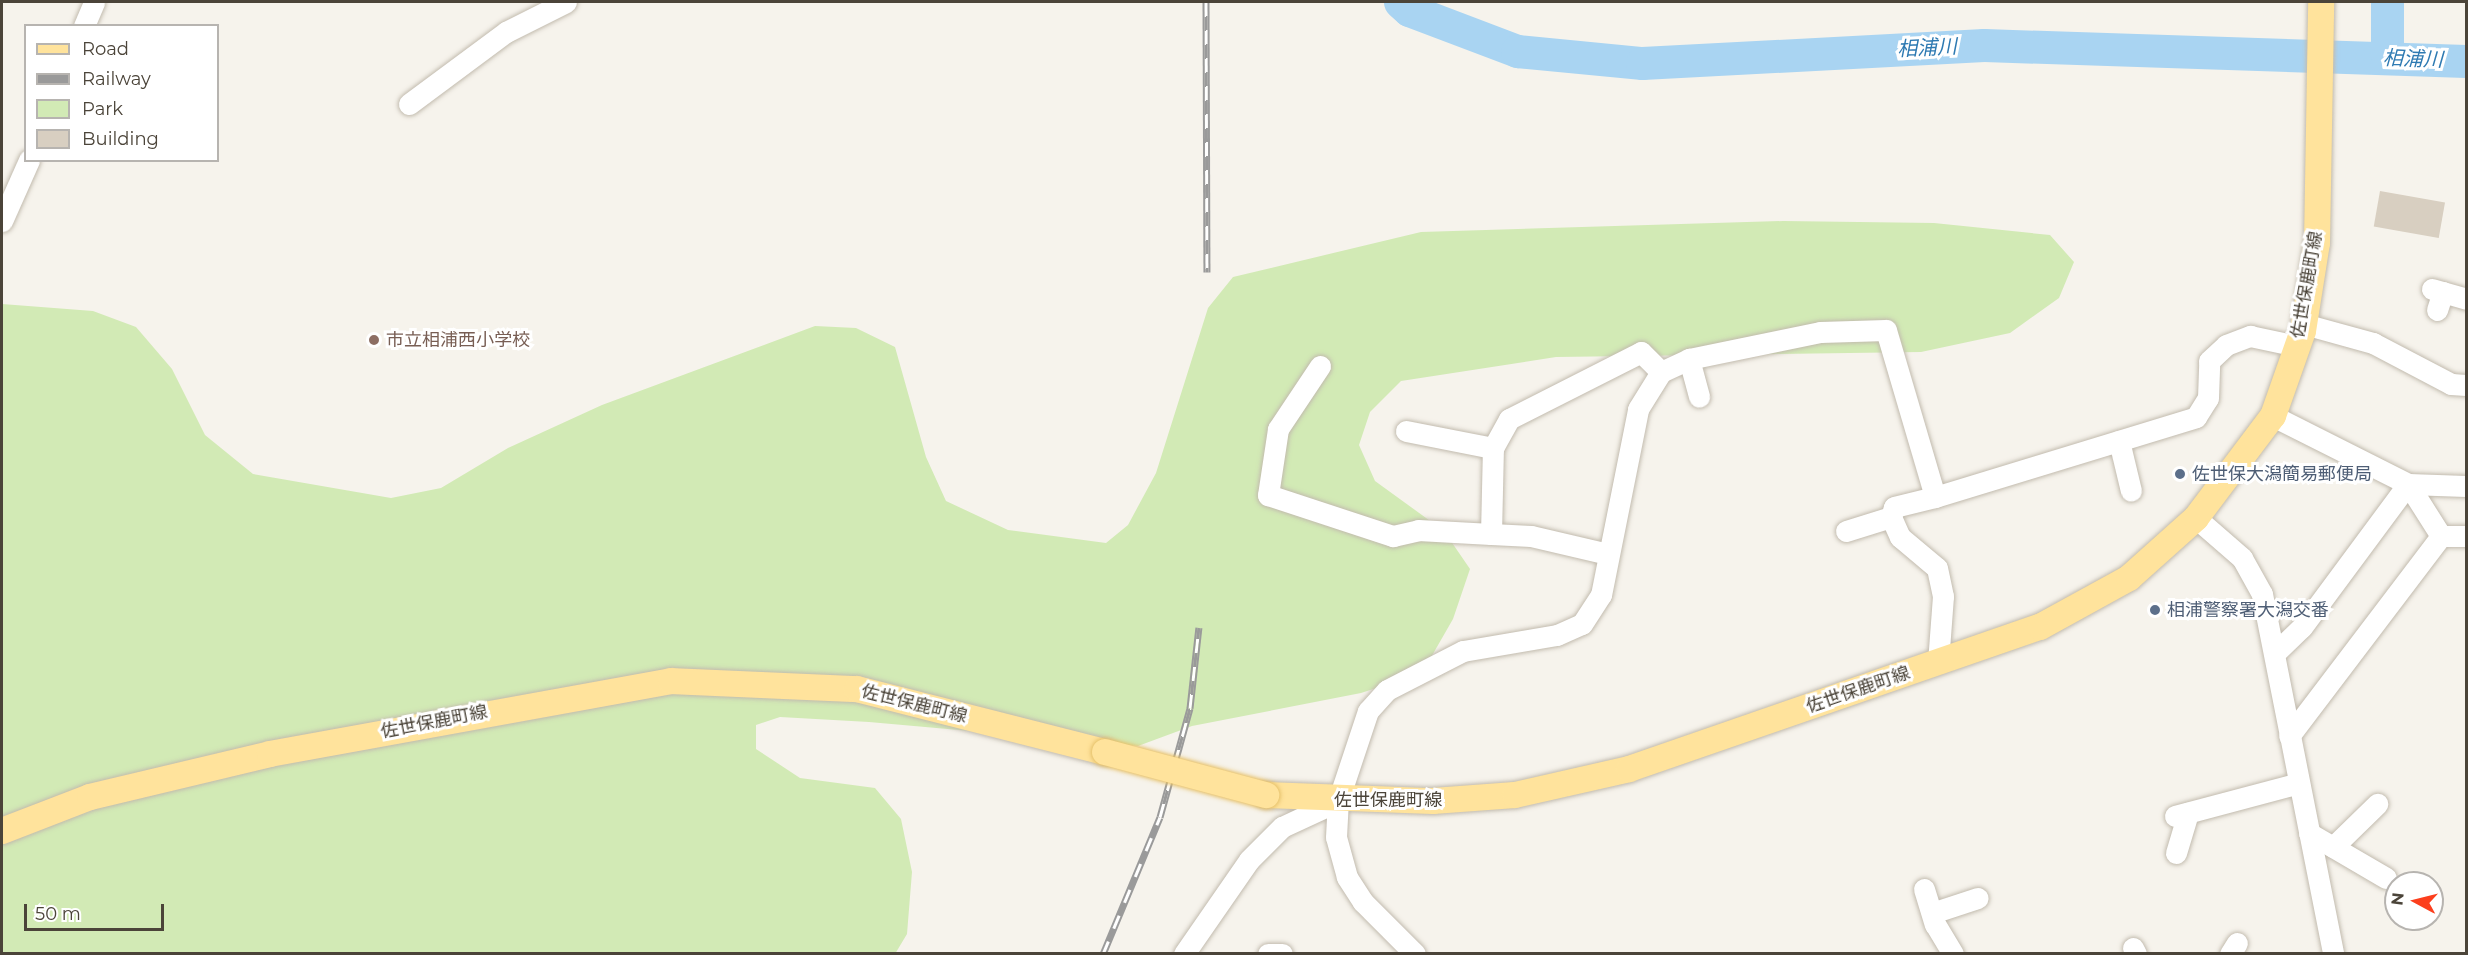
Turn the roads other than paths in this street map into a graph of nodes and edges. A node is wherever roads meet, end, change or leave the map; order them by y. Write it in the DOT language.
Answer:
graph roads {
  1 [pos="94,2"];
  2 [pos="566,2"];
  3 [pos="2321,2"];
  4 [pos="85,24"];
  5 [pos="410,104"];
  6 [pos="28,162"];
  7 [pos="2,221"];
  8 [pos="2437,297"];
  9 [pos="2466,298"];
  10 [pos="2300,335"];
  11 [pos="1689,359"];
  12 [pos="1320,366"];
  13 [pos="1661,372"];
  14 [pos="2466,384"];
  15 [pos="1699,397"];
  16 [pos="2273,416"];
  17 [pos="1406,431"];
  18 [pos="2119,441"];
  19 [pos="1493,448"];
  20 [pos="2408,484"];
  21 [pos="2466,486"];
  22 [pos="2131,491"];
  23 [pos="1935,497"];
  24 [pos="1891,517"];
  25 [pos="2196,518"];
  26 [pos="1846,531"];
  27 [pos="1491,534"];
  28 [pos="2441,536"];
  29 [pos="2466,536"];
  30 [pos="1608,554"];
  31 [pos="2274,653"];
  32 [pos="1938,662"];
  33 [pos="2289,736"];
  34 [pos="2299,783"];
  35 [pos="1338,801"];
  36 [pos="2377,804"];
  37 [pos="2,831"];
  38 [pos="2309,833"];
  39 [pos="2333,847"];
  40 [pos="2176,853"];
  41 [pos="2384,877"];
  42 [pos="1924,889"];
  43 [pos="1978,898"];
  44 [pos="1932,913"];
  45 [pos="1184,954"];
  46 [pos="1268,954"];
  47 [pos="1282,954"];
  48 [pos="1415,954"];
  49 [pos="1953,954"];
  50 [pos="2333,954"];
  1 -- 4 [label="street"];
  2 -- 5 [label="street"];
  3 -- 10 [label="main road, 佐世保鹿町線"];
  6 -- 7 [label="street"];
  8 -- 9 [label="street"];
  10 -- 14 [label="street"];
  10 -- 16 [label="main road, 佐世保鹿町線"];
  10 -- 18 [label="street"];
  11 -- 13 [label="street"];
  11 -- 15 [label="street"];
  11 -- 23 [label="street"];
  12 -- 27 [label="street"];
  13 -- 19 [label="street"];
  13 -- 30 [label="street"];
  16 -- 20 [label="street"];
  16 -- 25 [label="main road, 佐世保鹿町線"];
  17 -- 19 [label="street"];
  18 -- 22 [label="street"];
  18 -- 23 [label="street"];
  19 -- 27 [label="street"];
  20 -- 21 [label="street"];
  20 -- 28 [label="street"];
  20 -- 31 [label="street"];
  23 -- 24 [label="street"];
  24 -- 26 [label="street"];
  24 -- 32 [label="street"];
  25 -- 31 [label="street"];
  25 -- 32 [label="main road, 佐世保鹿町線"];
  27 -- 30 [label="street"];
  28 -- 29 [label="street"];
  28 -- 33 [label="street"];
  30 -- 35 [label="street"];
  31 -- 33 [label="street"];
  32 -- 35 [label="main road, 佐世保鹿町線"];
  33 -- 34 [label="street"];
  34 -- 38 [label="street"];
  34 -- 40 [label="street"];
  35 -- 37 [label="main road, 佐世保鹿町線, bridge"];
  35 -- 45 [label="street"];
  35 -- 48 [label="street"];
  36 -- 39 [label="street"];
  38 -- 39 [label="street"];
  38 -- 50 [label="street"];
  39 -- 41 [label="street"];
  42 -- 44 [label="street"];
  43 -- 44 [label="street"];
  44 -- 49 [label="street"];
  46 -- 47 [label="street"];
}
